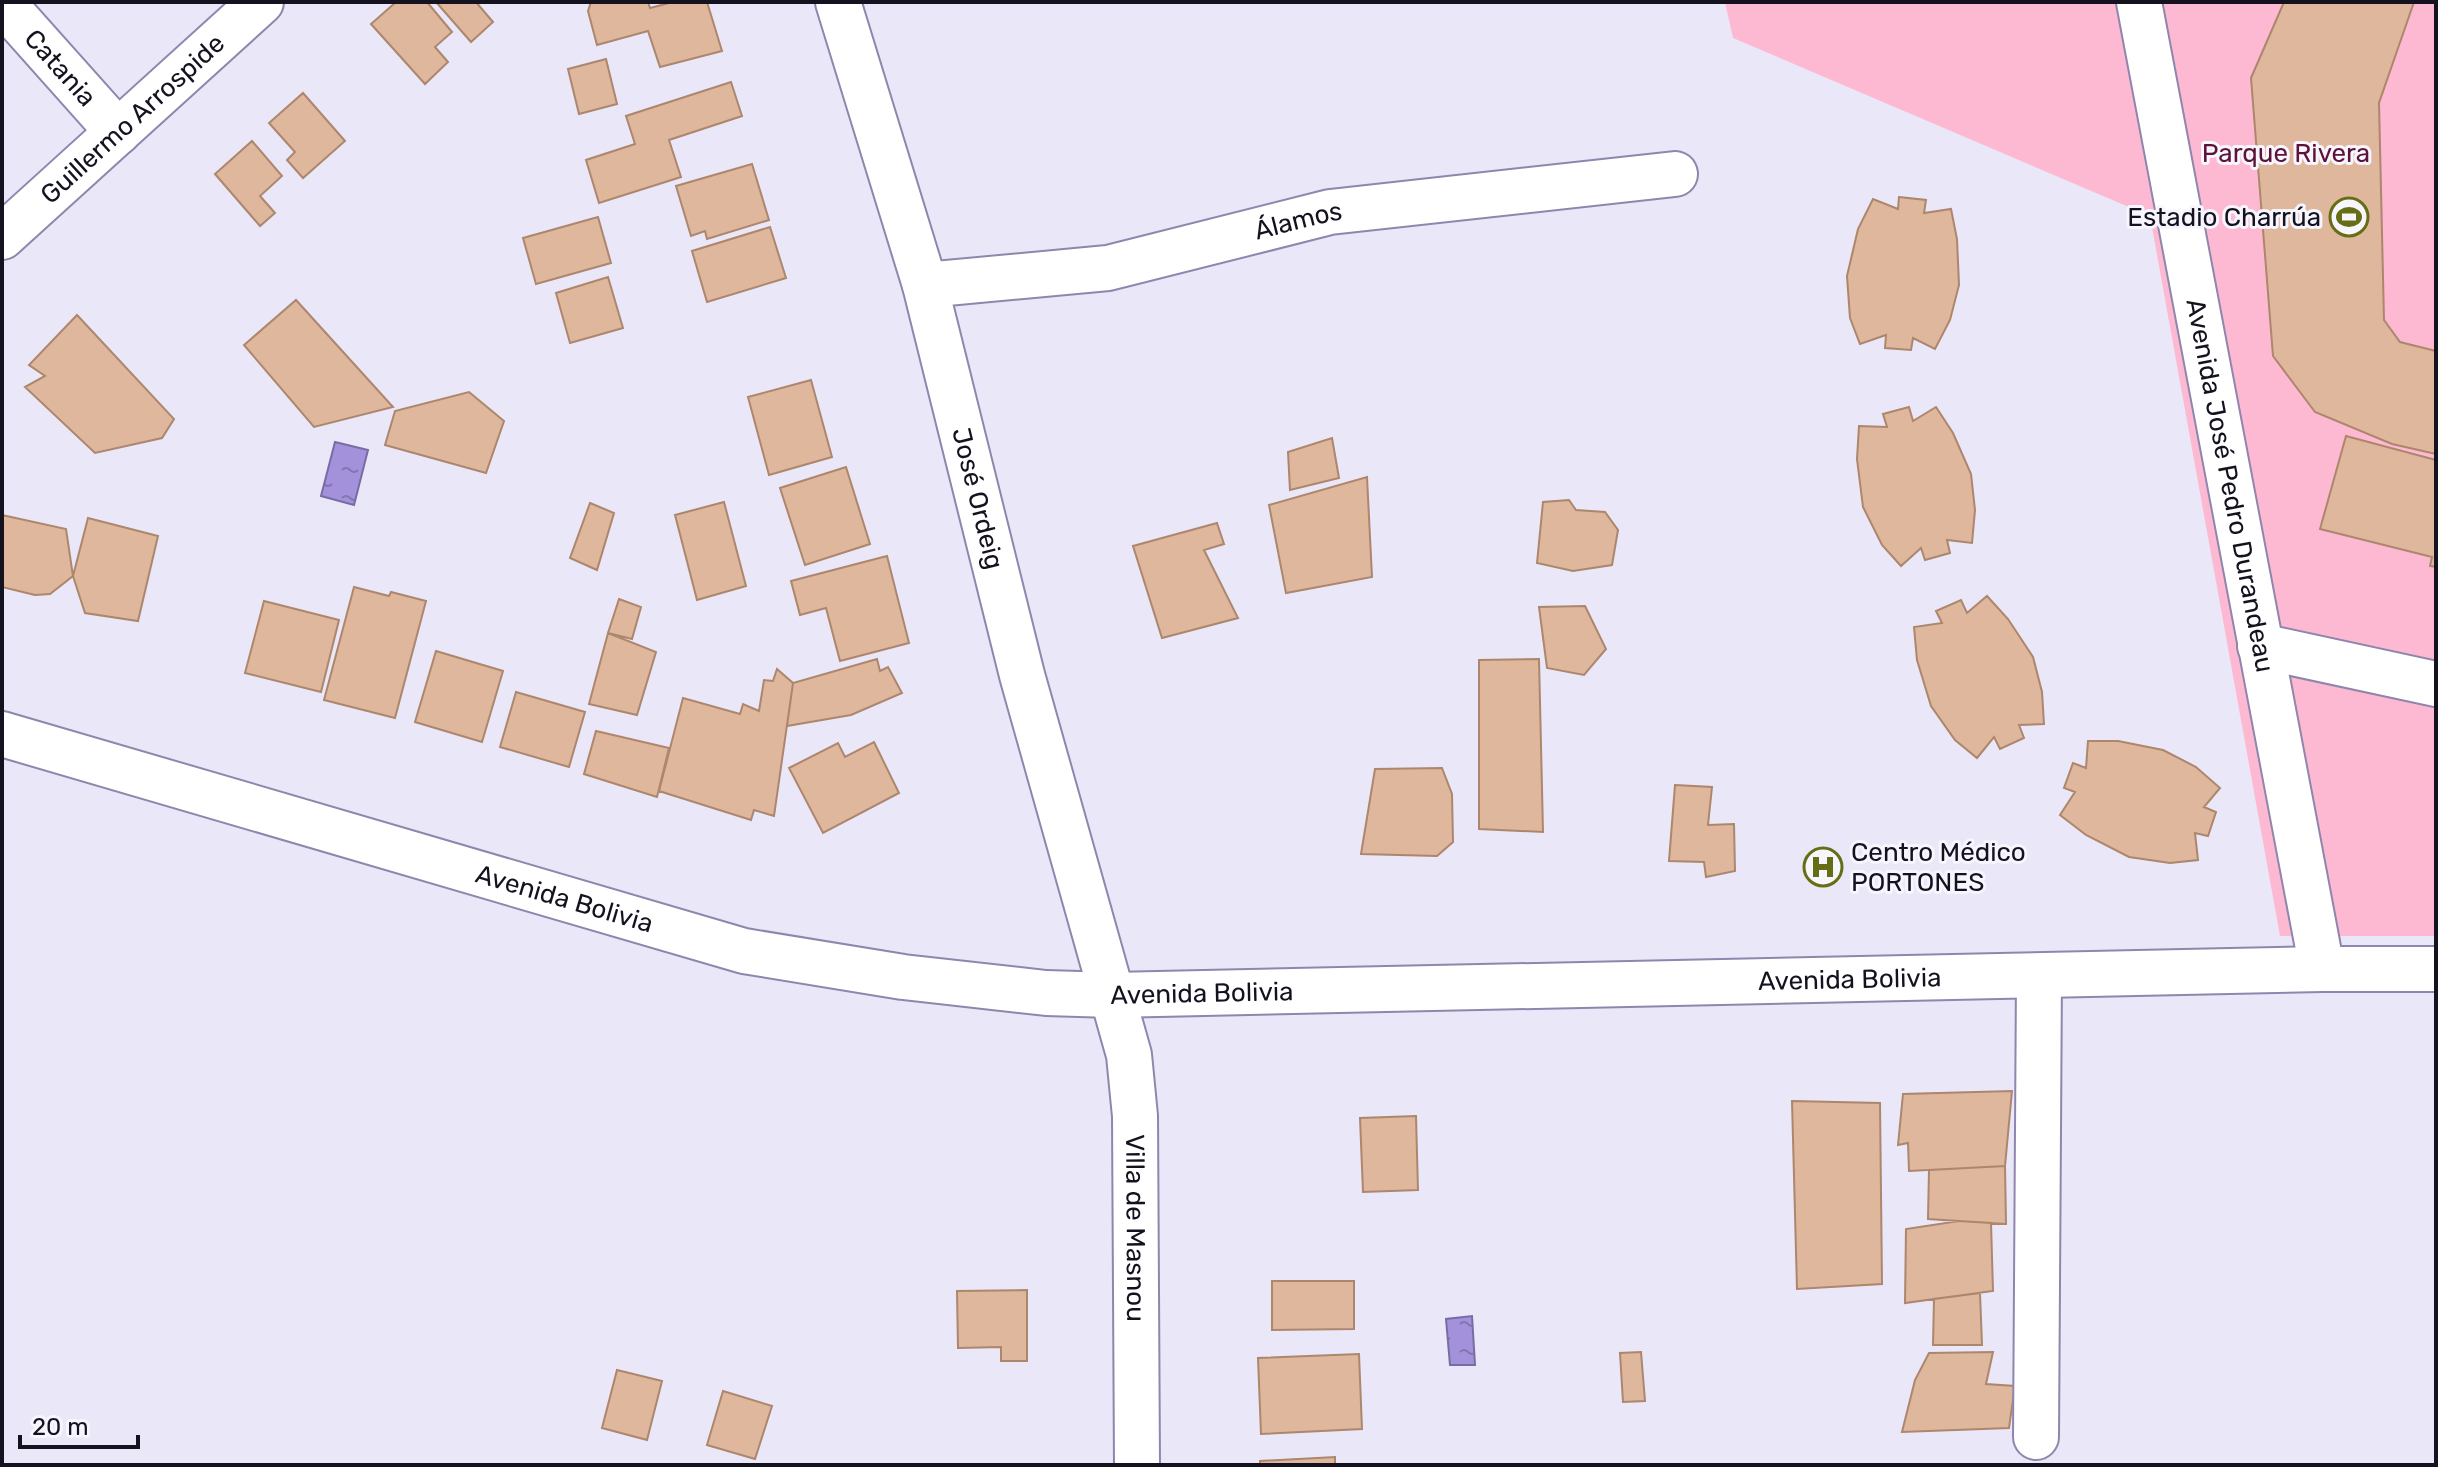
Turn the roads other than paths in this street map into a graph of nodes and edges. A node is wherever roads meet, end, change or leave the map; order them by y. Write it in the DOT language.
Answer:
graph roads {
  1 [pos="2,2"];
  2 [pos="261,2"];
  3 [pos="838,2"];
  4 [pos="2139,2"];
  5 [pos="118,132"];
  6 [pos="1675,174"];
  7 [pos="2,237"];
  8 [pos="925,285"];
  9 [pos="2260,646"];
  10 [pos="2436,684"];
  11 [pos="2,734"];
  12 [pos="2322,969"];
  13 [pos="2436,969"];
  14 [pos="2039,976"];
  15 [pos="1112,995"];
  16 [pos="2036,1437"];
  17 [pos="1137,1465"];
  1 -- 5 [label="street, Catania"];
  2 -- 5 [label="street, Guillermo Arrospide"];
  3 -- 8 [label="street, José Ordeig"];
  4 -- 9 [label="street, Avenida José Pedro Durandeau"];
  5 -- 7 [label="street, Guillermo Arrospide"];
  6 -- 8 [label="street, Álamos"];
  8 -- 15 [label="street, José Ordeig"];
  9 -- 10 [label="street"];
  9 -- 12 [label="street, Avenida José Pedro Durandeau"];
  11 -- 15 [label="street, Avenida Bolivia"];
  12 -- 13 [label="street, Avenida Bolivia"];
  12 -- 14 [label="street, Avenida Bolivia"];
  14 -- 15 [label="street, Avenida Bolivia"];
  14 -- 16 [label="street"];
  15 -- 17 [label="street, Villa de Masnou"];
}
